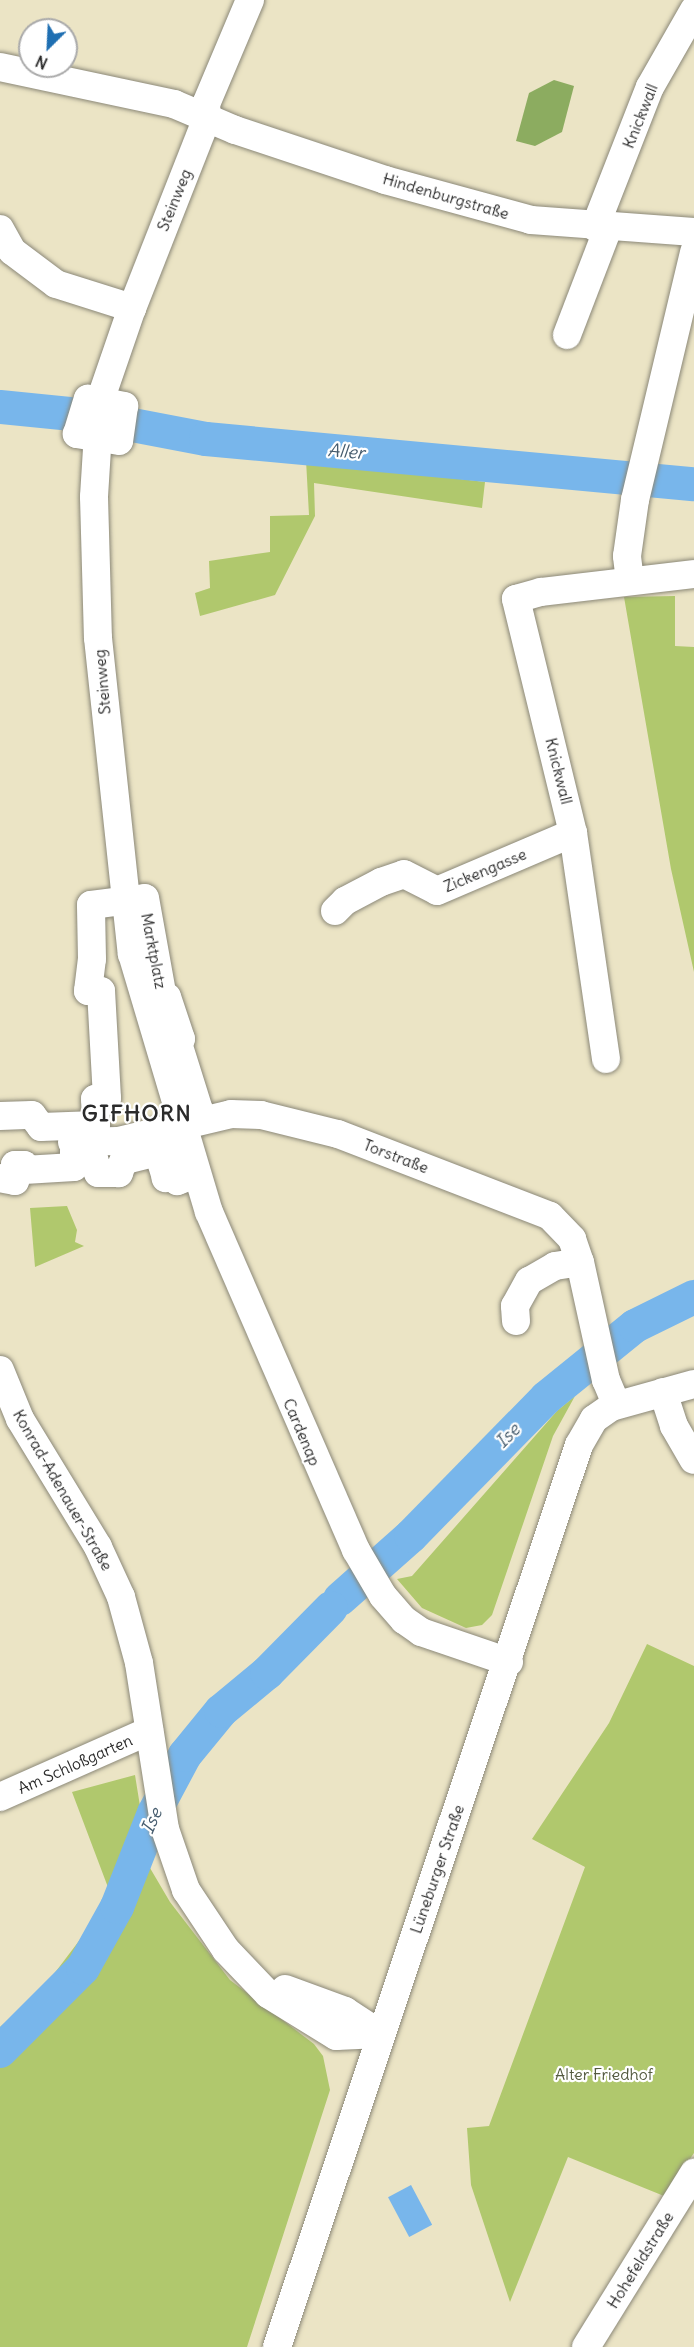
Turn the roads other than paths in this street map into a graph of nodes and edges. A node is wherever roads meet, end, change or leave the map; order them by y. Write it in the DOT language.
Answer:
graph roads {
  1 [pos="250,0"];
  2 [pos="694,10"];
  3 [pos="0,67"];
  4 [pos="207,118"];
  5 [pos="602,228"];
  6 [pos="694,232"];
  7 [pos="6,240"];
  8 [pos="694,252"];
  9 [pos="132,308"];
  10 [pos="567,335"];
  11 [pos="694,574"];
  12 [pos="630,581"];
  13 [pos="573,832"];
  14 [pos="335,912"];
  15 [pos="126,913"];
  16 [pos="606,1059"];
  17 [pos="0,1116"];
  18 [pos="179,1125"];
  19 [pos="0,1128"];
  20 [pos="0,1178"];
  21 [pos="567,1264"];
  22 [pos="516,1322"];
  23 [pos="0,1370"];
  24 [pos="694,1384"];
  25 [pos="611,1392"];
  26 [pos="663,1392"];
  27 [pos="694,1460"];
  28 [pos="509,1662"];
  29 [pos="149,1731"];
  30 [pos="0,1797"];
  31 [pos="380,2034"];
  32 [pos="694,2173"];
  33 [pos="278,2347"];
  34 [pos="586,2347"];
  1 -- 4 [label="street, Steinweg"];
  2 -- 5 [label="street, Knickwall"];
  3 -- 4 [label="street, Hindenburgstraße"];
  4 -- 5 [label="street, Hindenburgstraße"];
  4 -- 9 [label="street, Steinweg"];
  5 -- 6 [label="street, Hindenburgstraße"];
  5 -- 10 [label="street, Knickwall"];
  7 -- 9 [label="street"];
  8 -- 12 [label="street"];
  9 -- 15 [label="street, Steinweg"];
  11 -- 12 [label="street, Knickwall"];
  12 -- 13 [label="street, Knickwall"];
  13 -- 14 [label="street, Zickengasse"];
  13 -- 16 [label="street, Knickwall"];
  15 -- 17 [label="street, Marktplatz"];
  15 -- 18 [label="street, Steinweg"];
  18 -- 19 [label="street"];
  18 -- 20 [label="street"];
  18 -- 21 [label="street, Torstraße"];
  18 -- 28 [label="street, Cardenap"];
  21 -- 22 [label="street"];
  21 -- 25 [label="street, Torstraße"];
  23 -- 29 [label="street, Konrad-Adenauer-Straße"];
  24 -- 26 [label="street"];
  25 -- 26 [label="street"];
  25 -- 28 [label="street, Lüneburger Straße"];
  26 -- 27 [label="street"];
  28 -- 31 [label="street, Lüneburger Straße"];
  29 -- 30 [label="street, Am Schloßgarten"];
  29 -- 31 [label="street, Konrad-Adenauer-Straße"];
  31 -- 33 [label="street, Lüneburger Straße"];
  32 -- 34 [label="street, Hohefeldstraße"];
}
